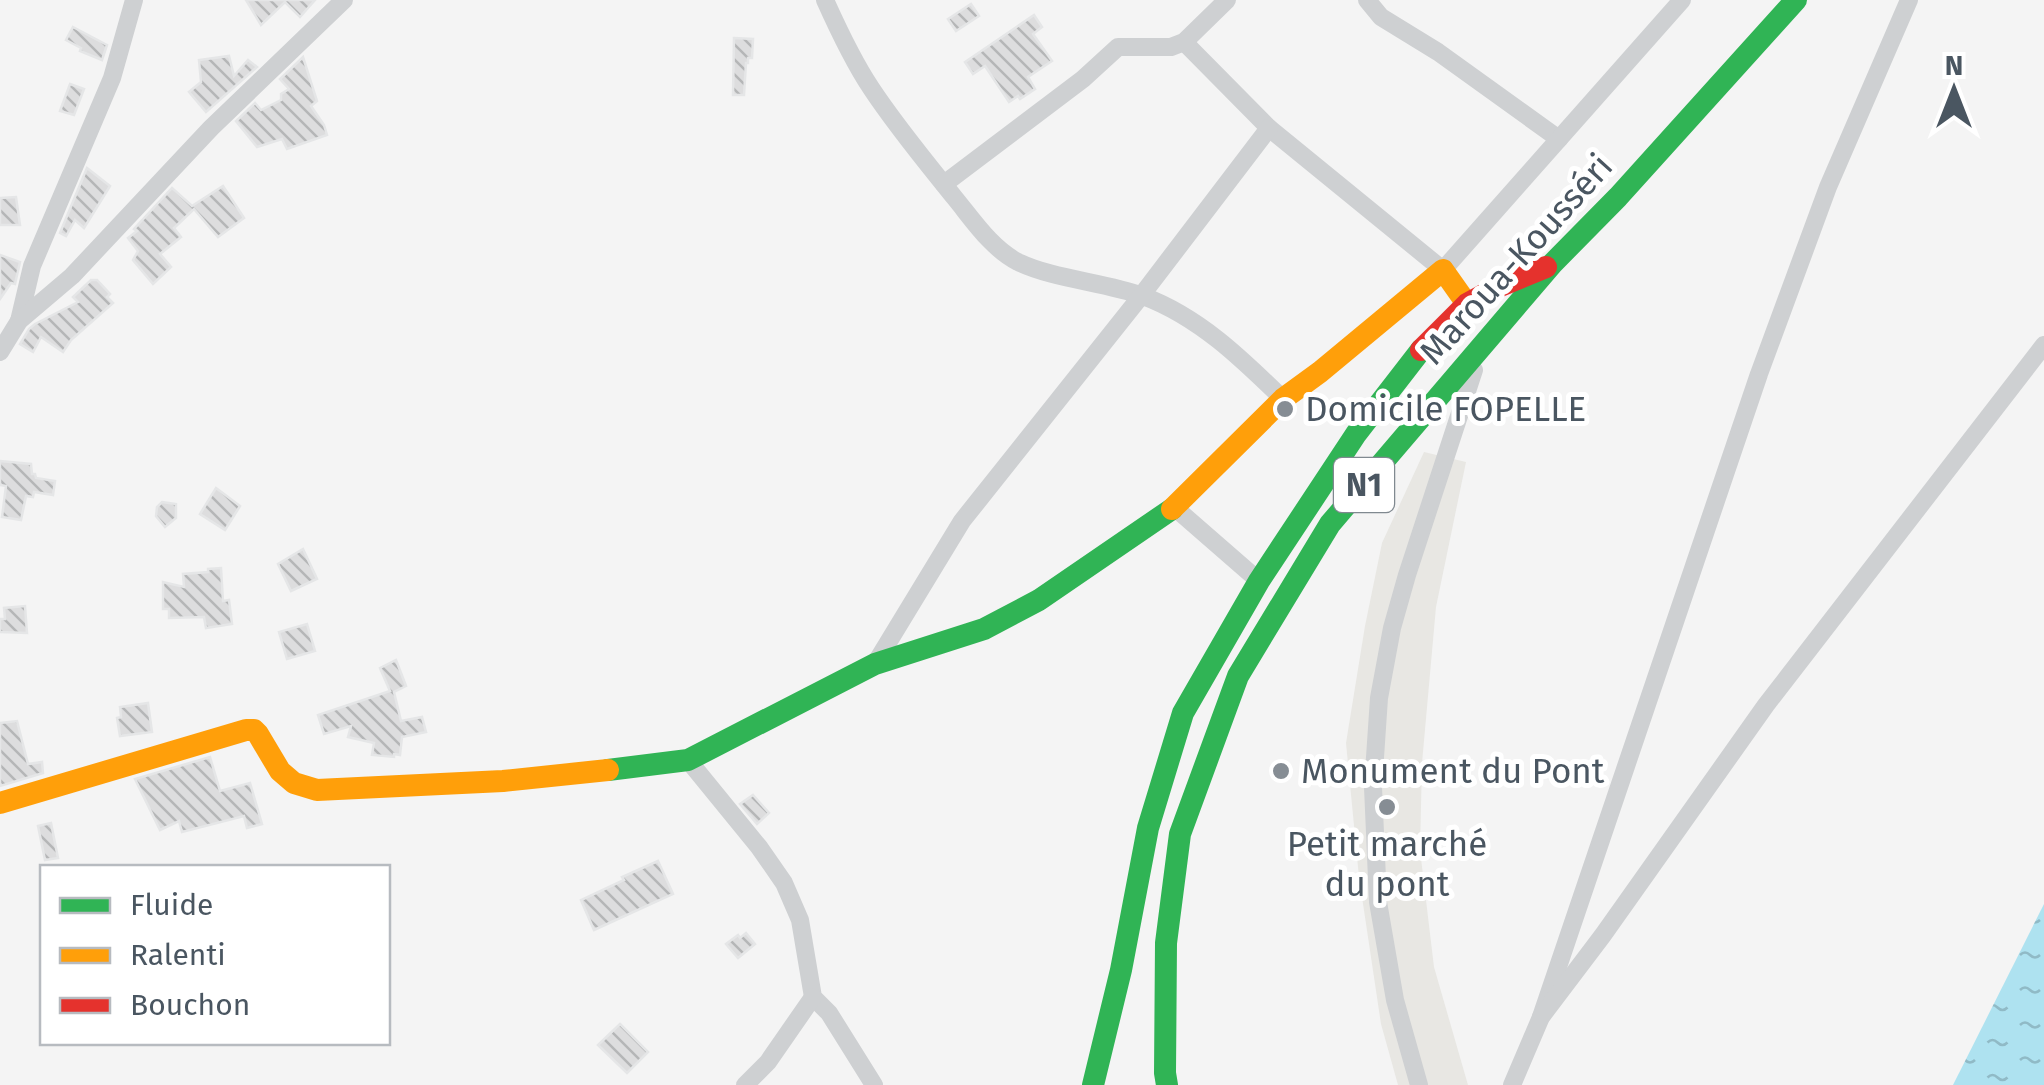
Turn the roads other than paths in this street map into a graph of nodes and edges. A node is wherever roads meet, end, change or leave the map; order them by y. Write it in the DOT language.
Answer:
graph roads {
  1 [pos="134,0"];
  2 [pos="344,0"];
  3 [pos="825,0"];
  4 [pos="1227,0"];
  5 [pos="1367,0"];
  6 [pos="1682,0"];
  7 [pos="1796,0"];
  8 [pos="1909,0"];
  9 [pos="1184,42"];
  10 [pos="1269,128"];
  11 [pos="1560,139"];
  12 [pos="944,184"];
  13 [pos="1552,264"];
  14 [pos="1443,270"];
  15 [pos="1141,296"];
  16 [pos="1467,304"];
  17 [pos="19,321"];
  18 [pos="2044,345"];
  19 [pos="1483,346"];
  20 [pos="0,352"];
  21 [pos="1283,398"];
  22 [pos="1174,507"];
  23 [pos="1259,581"];
  24 [pos="875,664"];
  25 [pos="688,760"];
  26 [pos="0,802"];
  27 [pos="813,997"];
  28 [pos="1541,1017"];
  29 [pos="746,1085"];
  30 [pos="874,1085"];
  31 [pos="1094,1085"];
  32 [pos="1166,1085"];
  33 [pos="1419,1085"];
  34 [pos="1512,1085"];
  1 -- 17 [label="street"];
  2 -- 17 [label="street"];
  3 -- 12 [label="street"];
  4 -- 9 [label="street"];
  5 -- 11 [label="street"];
  6 -- 11 [label="street"];
  7 -- 13 [label="main road, Maroua-Kousséri / N1"];
  8 -- 28 [label="street"];
  9 -- 10 [label="street"];
  9 -- 12 [label="street"];
  10 -- 14 [label="street"];
  10 -- 15 [label="street"];
  11 -- 14 [label="street"];
  12 -- 15 [label="street"];
  13 -- 16 [label="main road"];
  13 -- 19 [label="main road, Maroua-Kousséri / N1"];
  14 -- 16 [label="main road"];
  14 -- 21 [label="main road"];
  15 -- 21 [label="street"];
  15 -- 24 [label="street"];
  16 -- 23 [label="main road"];
  17 -- 20 [label="street"];
  18 -- 28 [label="street"];
  19 -- 32 [label="main road, Maroua-Kousséri / N1"];
  19 -- 33 [label="street"];
  21 -- 22 [label="main road"];
  22 -- 23 [label="street"];
  22 -- 24 [label="main road"];
  23 -- 31 [label="main road"];
  24 -- 25 [label="main road"];
  25 -- 26 [label="main road"];
  25 -- 27 [label="street"];
  27 -- 29 [label="street"];
  27 -- 30 [label="street"];
  28 -- 34 [label="street"];
}
